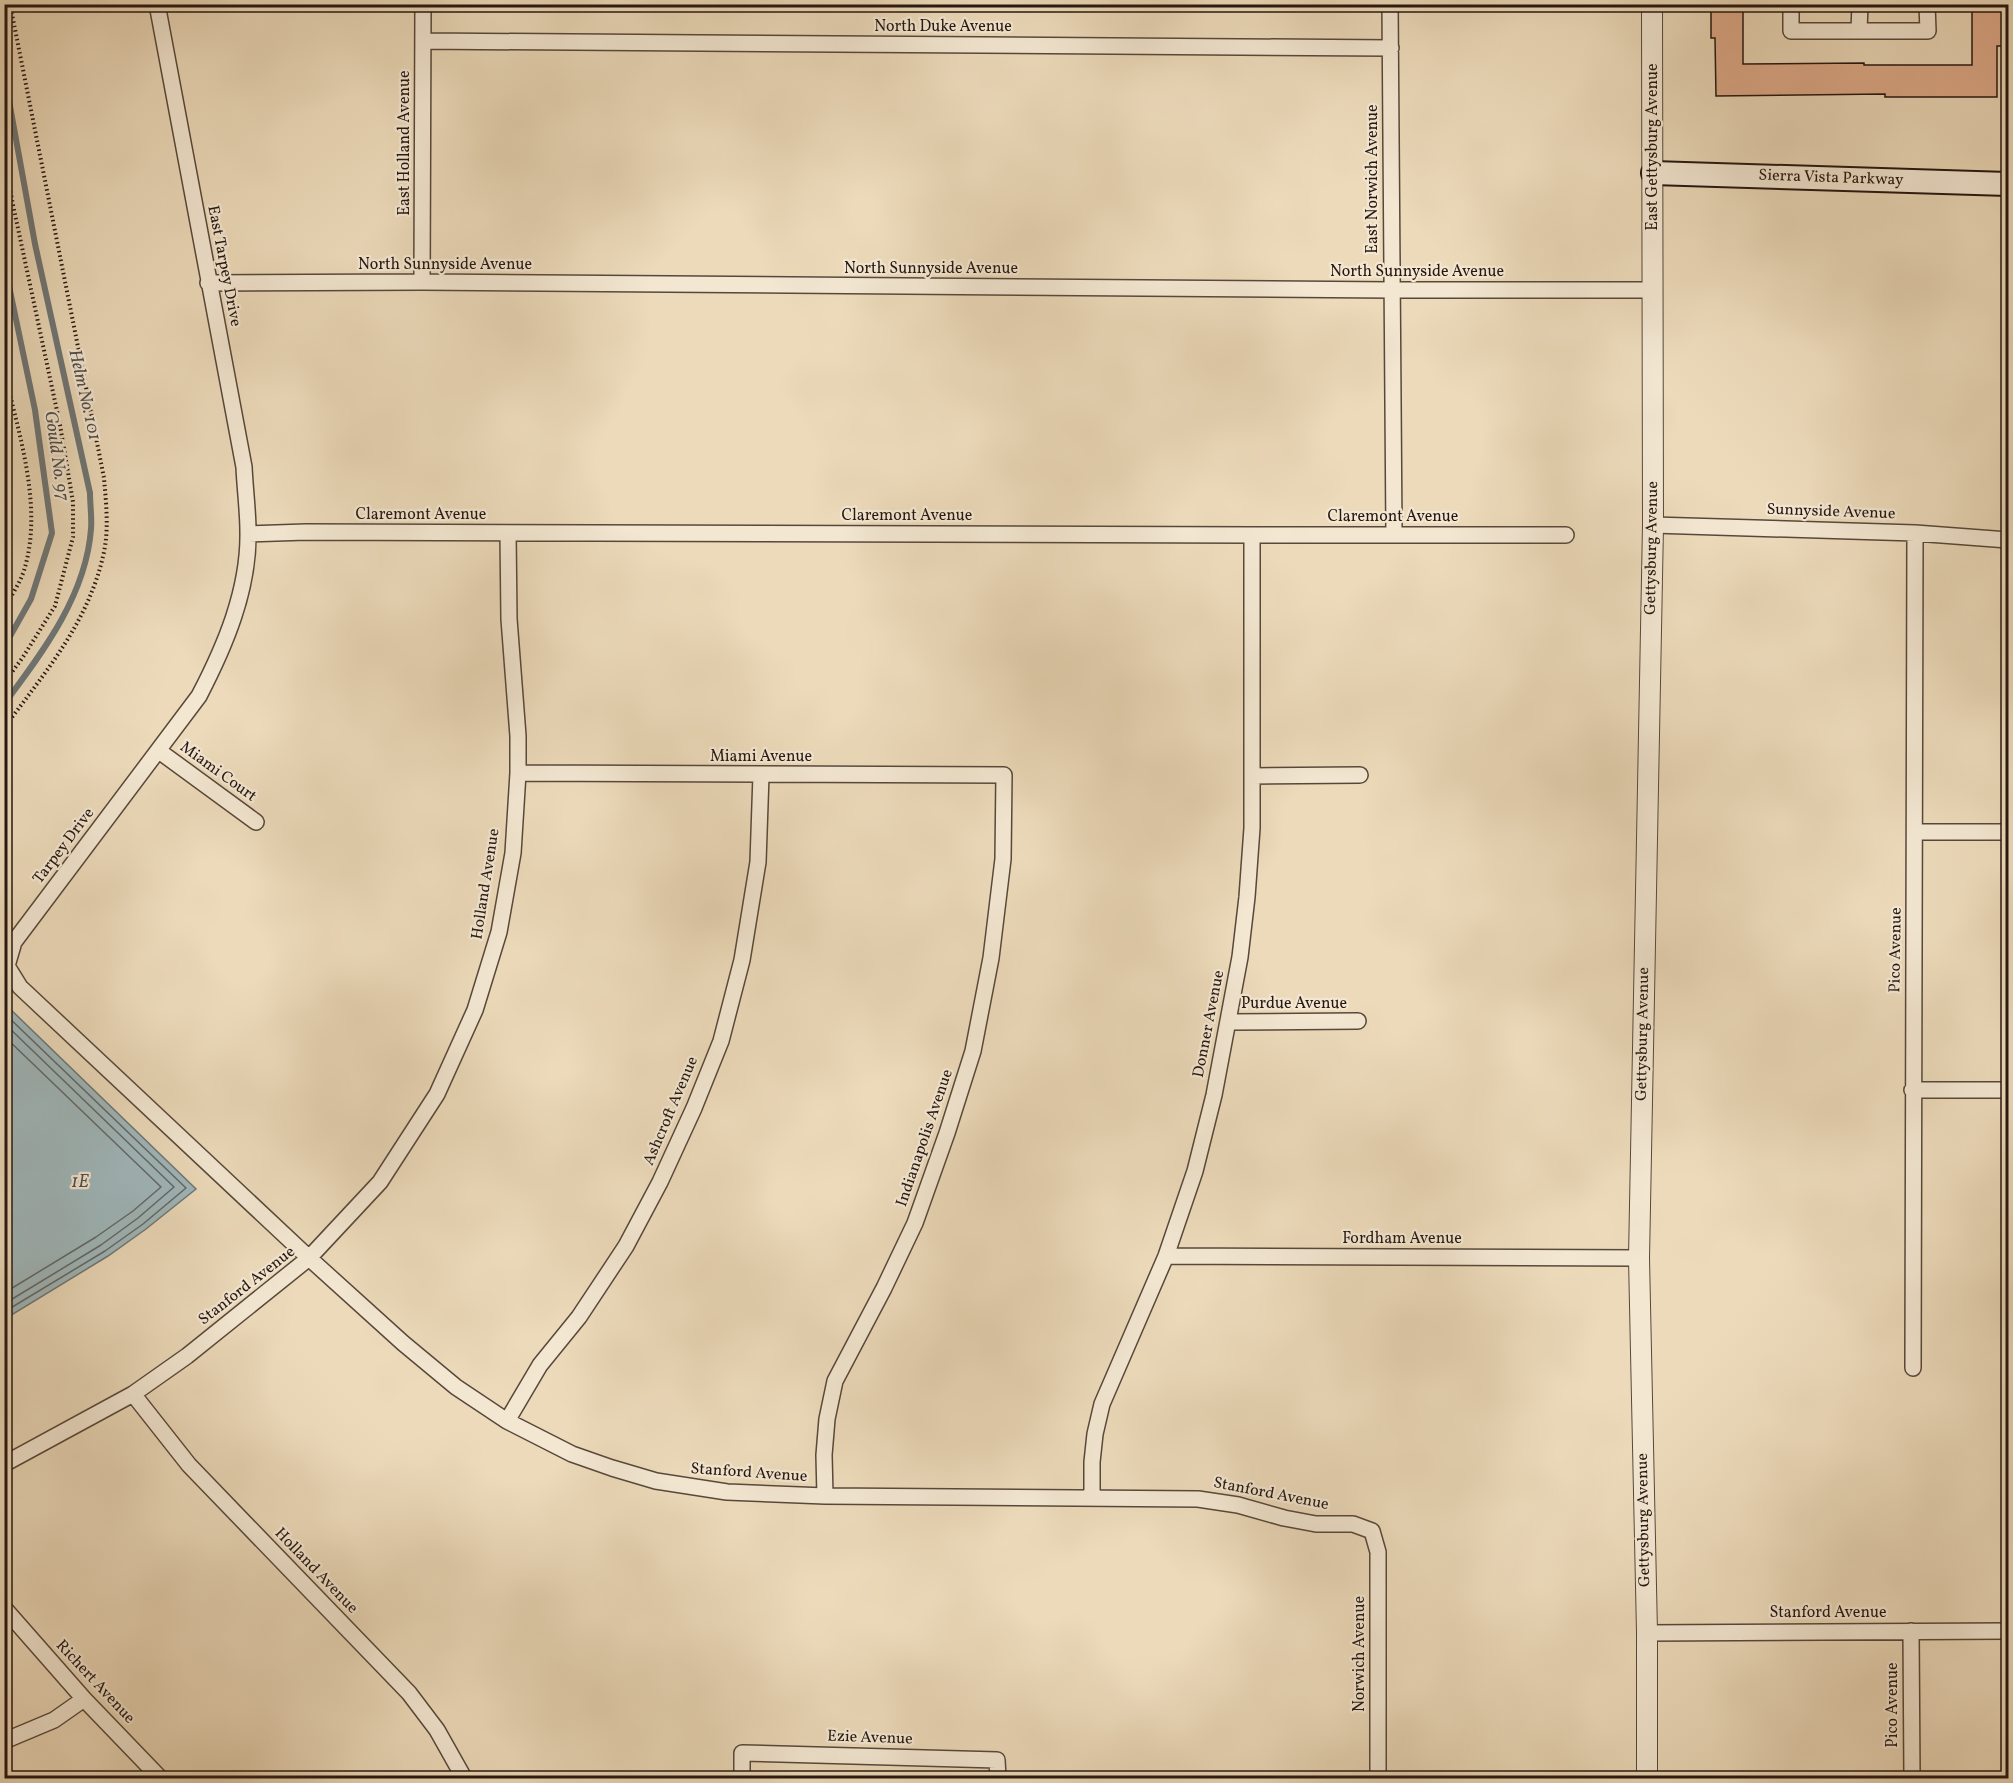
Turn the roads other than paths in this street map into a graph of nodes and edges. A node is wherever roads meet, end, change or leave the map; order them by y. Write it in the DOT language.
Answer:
graph roads {
  1 [pos="157,4"];
  2 [pos="423,4"];
  3 [pos="1390,4"];
  4 [pos="1652,4"];
  5 [pos="1791,4"];
  6 [pos="1860,4"];
  7 [pos="1928,4"];
  8 [pos="1859,31"];
  9 [pos="423,41"];
  10 [pos="1391,48"];
  11 [pos="1653,173"];
  12 [pos="2008,184"];
  13 [pos="422,282"];
  14 [pos="208,283"];
  15 [pos="1653,290"];
  16 [pos="1391,291"];
  17 [pos="1653,525"];
  18 [pos="508,533"];
  19 [pos="1915,533"];
  20 [pos="249,534"];
  21 [pos="1394,534"];
  22 [pos="1252,535"];
  23 [pos="1566,535"];
  24 [pos="2008,540"];
  25 [pos="159,751"];
  26 [pos="518,773"];
  27 [pos="761,775"];
  28 [pos="1360,775"];
  29 [pos="1004,776"];
  30 [pos="1253,776"];
  31 [pos="256,822"];
  32 [pos="1915,832"];
  33 [pos="2008,832"];
  34 [pos="1229,1022"];
  35 [pos="1358,1022"];
  36 [pos="1912,1090"];
  37 [pos="2008,1090"];
  38 [pos="1166,1256"];
  39 [pos="309,1257"];
  40 [pos="1639,1258"];
  41 [pos="1913,1368"];
  42 [pos="133,1394"];
  43 [pos="507,1420"];
  44 [pos="4,1464"];
  45 [pos="825,1496"];
  46 [pos="1092,1498"];
  47 [pos="1372,1532"];
  48 [pos="4,1608"];
  49 [pos="1911,1631"];
  50 [pos="2008,1631"];
  51 [pos="1647,1633"];
  52 [pos="84,1699"];
  53 [pos="4,1741"];
  54 [pos="160,1779"];
  55 [pos="464,1779"];
  56 [pos="742,1779"];
  57 [pos="998,1779"];
  58 [pos="1378,1779"];
  59 [pos="1647,1779"];
  60 [pos="1912,1779"];
  1 -- 14 [label="street, East Tarpey Drive"];
  2 -- 9 [label="street, East Holland Avenue"];
  3 -- 10 [label="street, East Norwich Avenue"];
  4 -- 11 [label="street, East Gettysburg Avenue"];
  5 -- 8 [label="street"];
  6 -- 8 [label="street"];
  7 -- 8 [label="street"];
  9 -- 10 [label="street, North Duke Avenue"];
  9 -- 13 [label="street, East Holland Avenue"];
  10 -- 16 [label="street, East Norwich Avenue"];
  11 -- 12 [label="main road, Sierra Vista Parkway"];
  11 -- 15 [label="street, East Gettysburg Avenue"];
  13 -- 14 [label="street, North Sunnyside Avenue"];
  13 -- 16 [label="street, North Sunnyside Avenue"];
  14 -- 20 [label="street, East Tarpey Drive"];
  15 -- 16 [label="street, North Sunnyside Avenue"];
  15 -- 17 [label="street, Gettysburg Avenue"];
  16 -- 21 [label="street, East Norwich Avenue"];
  17 -- 19 [label="street, Sunnyside Avenue"];
  17 -- 40 [label="street, Gettysburg Avenue"];
  18 -- 20 [label="street, Claremont Avenue"];
  18 -- 22 [label="street, Claremont Avenue"];
  18 -- 26 [label="street, Holland Avenue"];
  19 -- 24 [label="street, Sunnyside Avenue"];
  19 -- 32 [label="street, Pico Avenue"];
  20 -- 25 [label="street, Tarpey Drive"];
  21 -- 22 [label="street, Claremont Avenue"];
  21 -- 23 [label="street, Claremont Avenue"];
  22 -- 30 [label="street, Donner Avenue"];
  25 -- 31 [label="street, Miami Court"];
  25 -- 39 [label="street, Tarpey Drive"];
  26 -- 27 [label="street, Miami Avenue"];
  26 -- 39 [label="street, Holland Avenue"];
  27 -- 29 [label="street, Miami Avenue"];
  27 -- 43 [label="street, Ashcroft Avenue"];
  28 -- 30 [label="street"];
  29 -- 45 [label="street, Indianapolis Avenue"];
  30 -- 34 [label="street, Donner Avenue"];
  32 -- 33 [label="street"];
  32 -- 36 [label="street, Pico Avenue"];
  34 -- 35 [label="street, Purdue Avenue"];
  34 -- 38 [label="street, Donner Avenue"];
  36 -- 37 [label="street"];
  36 -- 41 [label="street, Pico Avenue"];
  38 -- 40 [label="street, Fordham Avenue"];
  38 -- 46 [label="street, Donner Avenue"];
  39 -- 42 [label="street, Stanford Avenue"];
  39 -- 43 [label="street, Stanford Avenue"];
  40 -- 51 [label="street, Gettysburg Avenue"];
  42 -- 44 [label="street, Stanford Avenue"];
  42 -- 55 [label="street, Holland Avenue"];
  43 -- 45 [label="street, Stanford Avenue"];
  45 -- 46 [label="street, Stanford Avenue"];
  46 -- 47 [label="street, Stanford Avenue"];
  47 -- 58 [label="street, Norwich Avenue"];
  48 -- 52 [label="street, Richert Avenue"];
  49 -- 50 [label="street, Stanford Avenue"];
  49 -- 51 [label="street, Stanford Avenue"];
  49 -- 60 [label="street, Pico Avenue"];
  51 -- 59 [label="street, Gettysburg Avenue"];
  52 -- 53 [label="street"];
  52 -- 54 [label="street, Richert Avenue"];
  56 -- 57 [label="street, Ezie Avenue"];
}
